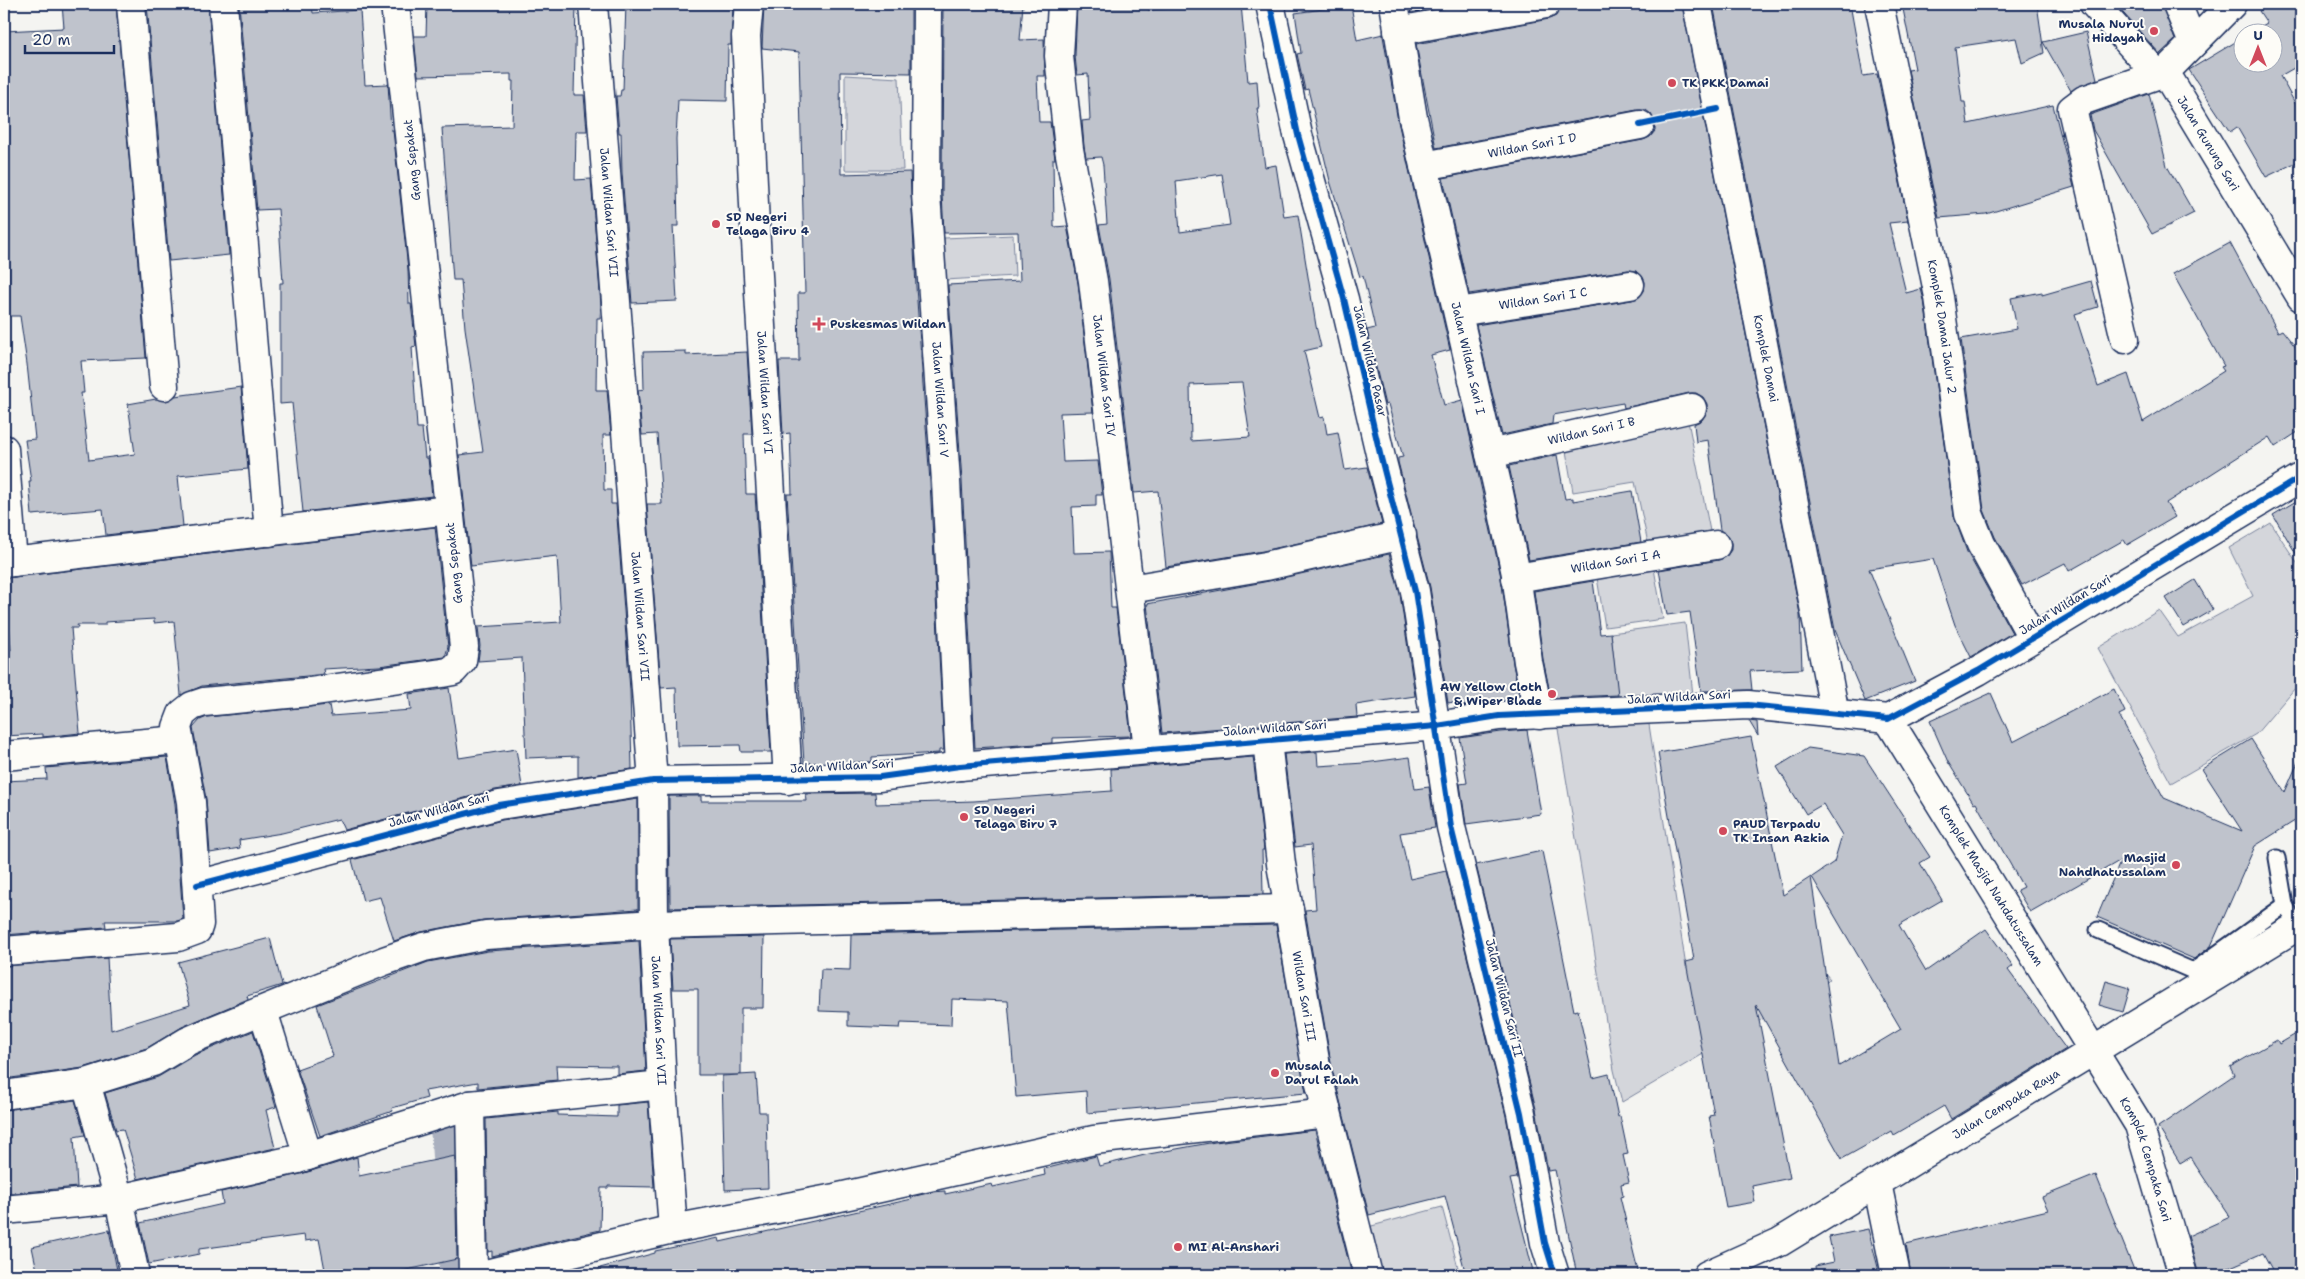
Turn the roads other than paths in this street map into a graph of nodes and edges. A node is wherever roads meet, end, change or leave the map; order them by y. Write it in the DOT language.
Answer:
graph roads {
  1 [pos="131,4"];
  2 [pos="223,4"];
  3 [pos="395,4"];
  4 [pos="594,4"];
  5 [pos="749,4"];
  6 [pos="927,4"];
  7 [pos="1062,4"];
  8 [pos="1270,4"];
  9 [pos="1394,4"];
  10 [pos="1546,4"];
  11 [pos="1697,4"];
  12 [pos="1878,4"];
  13 [pos="2094,4"];
  14 [pos="2177,4"];
  15 [pos="2232,4"];
  16 [pos="1398,31"];
  17 [pos="2193,43"];
  18 [pos="2161,73"];
  19 [pos="1640,125"];
  20 [pos="1424,166"];
  21 [pos="1630,285"];
  22 [pos="2301,297"];
  23 [pos="1458,312"];
  24 [pos="2125,340"];
  25 [pos="164,386"];
  26 [pos="1692,408"];
  27 [pos="4,449"];
  28 [pos="1490,454"];
  29 [pos="2301,477"];
  30 [pos="449,510"];
  31 [pos="269,532"];
  32 [pos="1402,535"];
  33 [pos="1716,545"];
  34 [pos="9,563"];
  35 [pos="1516,578"];
  36 [pos="1130,589"];
  37 [pos="2032,637"];
  38 [pos="1835,714"];
  39 [pos="1538,715"];
  40 [pos="1888,719"];
  41 [pos="1437,726"];
  42 [pos="179,740"];
  43 [pos="1267,741"];
  44 [pos="1148,749"];
  45 [pos="4,756"];
  46 [pos="960,766"];
  47 [pos="788,780"];
  48 [pos="653,781"];
  49 [pos="2277,858"];
  50 [pos="197,885"];
  51 [pos="1289,909"];
  52 [pos="2294,919"];
  53 [pos="654,924"];
  54 [pos="2098,930"];
  55 [pos="4,951"];
  56 [pos="2197,979"];
  57 [pos="263,1011"];
  58 [pos="2094,1052"];
  59 [pos="86,1083"];
  60 [pos="662,1085"];
  61 [pos="4,1095"];
  62 [pos="470,1105"];
  63 [pos="1327,1113"];
  64 [pos="308,1156"];
  65 [pos="1877,1183"];
  66 [pos="119,1198"];
  67 [pos="4,1210"];
  68 [pos="673,1229"];
  69 [pos="1734,1269"];
  70 [pos="135,1275"];
  71 [pos="473,1275"];
  72 [pos="481,1275"];
  73 [pos="1368,1275"];
  74 [pos="1555,1275"];
  75 [pos="1707,1275"];
  76 [pos="1896,1275"];
  77 [pos="2183,1275"];
  1 -- 25 [label="street"];
  2 -- 31 [label="street"];
  3 -- 30 [label="street, Gang Sepakat"];
  4 -- 48 [label="street, Jalan Wildan Sari VII"];
  5 -- 47 [label="street, Jalan Wildan Sari VI"];
  6 -- 46 [label="street, Jalan Wildan Sari V"];
  7 -- 36 [label="street, Jalan Wildan Sari IV"];
  8 -- 32 [label="street, Jalan Wildan Pasar"];
  9 -- 16 [label="street, Jalan Wildan Sari I"];
  10 -- 16 [label="street"];
  11 -- 38 [label="street, Komplek Damai"];
  12 -- 37 [label="street, Komplek Damai Jalur 2"];
  13 -- 18 [label="street, Jalan Gunung Sari"];
  14 -- 17 [label="street"];
  15 -- 17 [label="street"];
  16 -- 20 [label="street, Jalan Wildan Sari I"];
  17 -- 18 [label="street"];
  18 -- 22 [label="street, Jalan Gunung Sari"];
  18 -- 24 [label="street"];
  19 -- 20 [label="street, Wildan Sari I D"];
  20 -- 23 [label="street, Jalan Wildan Sari I"];
  21 -- 23 [label="street, Wildan Sari I C"];
  23 -- 28 [label="street, Jalan Wildan Sari I"];
  26 -- 28 [label="street, Wildan Sari I B"];
  27 -- 34 [label="street"];
  28 -- 35 [label="street, Jalan Wildan Sari I"];
  29 -- 37 [label="street, Jalan Wildan Sari"];
  30 -- 31 [label="street"];
  30 -- 42 [label="street, Gang Sepakat"];
  31 -- 34 [label="street"];
  32 -- 36 [label="street"];
  32 -- 41 [label="street, Jalan Wildan Pasar"];
  33 -- 35 [label="street, Wildan Sari I A"];
  35 -- 39 [label="street, Jalan Wildan Sari I"];
  36 -- 44 [label="street, Jalan Wildan Sari IV"];
  37 -- 40 [label="street, Jalan Wildan Sari"];
  38 -- 39 [label="street, Jalan Wildan Sari"];
  38 -- 40 [label="street, Jalan Wildan Sari"];
  39 -- 41 [label="street, Jalan Wildan Sari"];
  40 -- 58 [label="street, Komplek Masjid Nahdatussalam"];
  41 -- 43 [label="street, Jalan Wildan Sari"];
  41 -- 74 [label="street, Jalan Wildan Sari II"];
  42 -- 45 [label="street"];
  42 -- 50 [label="street, Gang Sepakat"];
  43 -- 44 [label="street, Jalan Wildan Sari"];
  43 -- 51 [label="street, Wildan Sari III"];
  44 -- 46 [label="street, Jalan Wildan Sari"];
  46 -- 47 [label="street, Jalan Wildan Sari"];
  47 -- 48 [label="street, Jalan Wildan Sari"];
  48 -- 50 [label="street, Jalan Wildan Sari"];
  48 -- 53 [label="street, Jalan Wildan Sari VII"];
  49 -- 52 [label="lane"];
  50 -- 55 [label="street"];
  51 -- 53 [label="street"];
  51 -- 63 [label="street, Wildan Sari III"];
  52 -- 56 [label="street, Jalan Cempaka Raya"];
  53 -- 57 [label="street"];
  53 -- 60 [label="street, Jalan Wildan Sari VII"];
  54 -- 56 [label="lane"];
  56 -- 58 [label="street, Jalan Cempaka Raya"];
  57 -- 59 [label="street"];
  57 -- 64 [label="street"];
  58 -- 65 [label="street, Jalan Cempaka Raya"];
  58 -- 77 [label="street, Komplek Cempaka Sari"];
  59 -- 61 [label="street"];
  59 -- 66 [label="street"];
  60 -- 62 [label="street"];
  60 -- 68 [label="street, Jalan Wildan Sari VII"];
  62 -- 64 [label="street"];
  62 -- 71 [label="street"];
  63 -- 68 [label="street"];
  63 -- 73 [label="street, Wildan Sari III"];
  64 -- 66 [label="street"];
  65 -- 69 [label="street, Jalan Cempaka Raya"];
  65 -- 76 [label="street"];
  66 -- 67 [label="street"];
  66 -- 70 [label="street"];
  68 -- 72 [label="street"];
  69 -- 75 [label="street, Jalan Cempaka Raya"];
}
